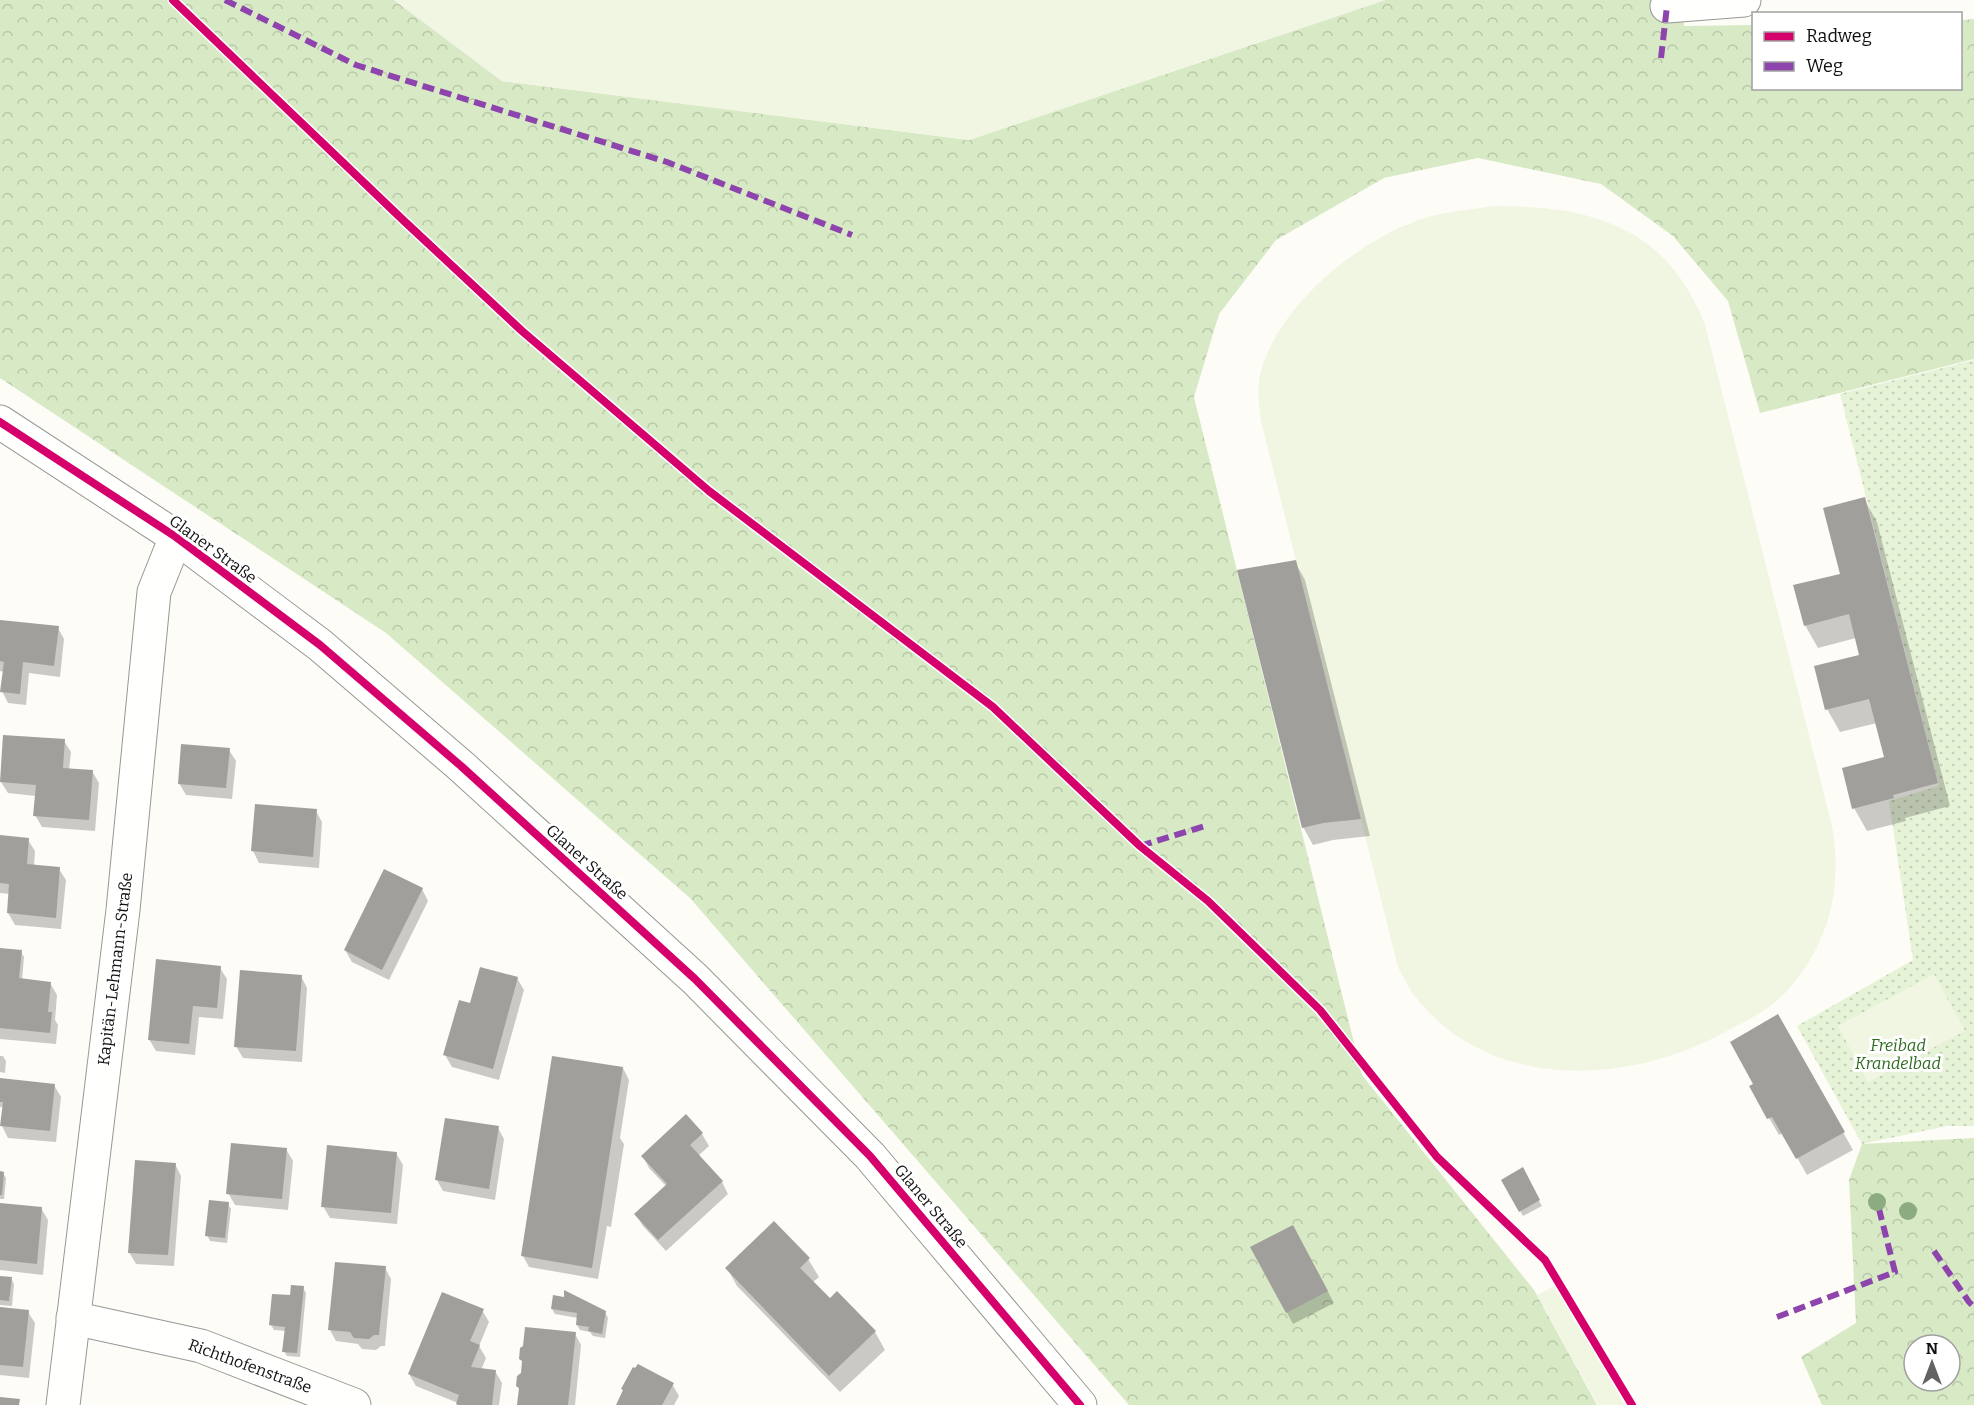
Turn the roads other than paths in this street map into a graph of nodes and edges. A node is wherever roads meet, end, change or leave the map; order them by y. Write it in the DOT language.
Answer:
graph roads {
  1 [pos="1744,0"];
  2 [pos="1667,6"];
  3 [pos="0,422"];
  4 [pos="176,537"];
  5 [pos="73,1318"];
  6 [pos="63,1405"];
  7 [pos="354,1405"];
  8 [pos="1080,1405"];
  1 -- 2 [label="street"];
  3 -- 4 [label="street, Glaner Straße"];
  4 -- 5 [label="street, Kapitän-Lehmann-Straße"];
  4 -- 8 [label="street, Glaner Straße"];
  5 -- 6 [label="street, Kapitän-Lehmann-Straße"];
  5 -- 7 [label="street, Richthofenstraße"];
}
